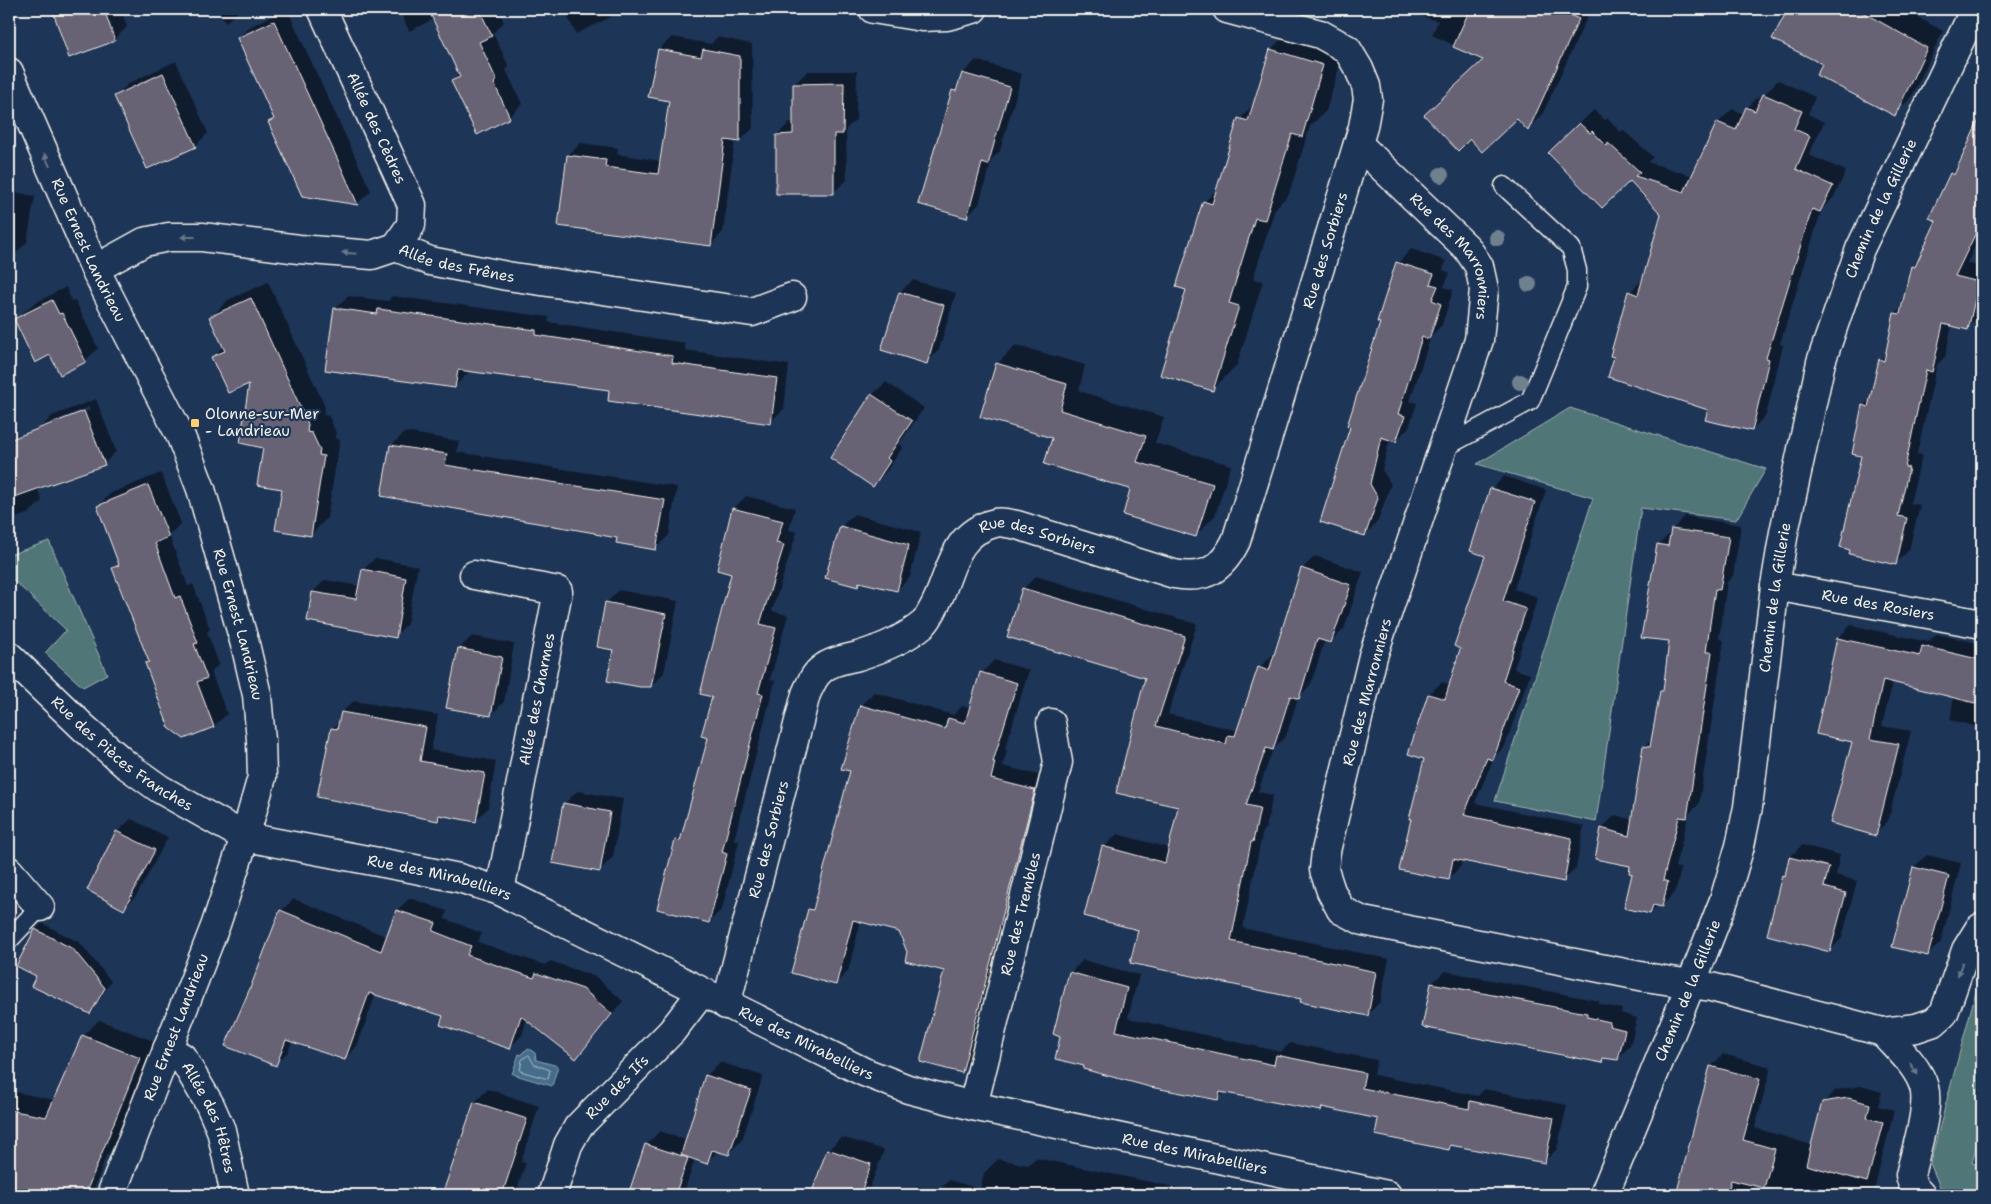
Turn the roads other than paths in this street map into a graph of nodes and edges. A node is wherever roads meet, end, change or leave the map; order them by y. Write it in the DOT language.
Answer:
graph roads {
  1 [pos="322,9"];
  2 [pos="873,9"];
  3 [pos="973,9"];
  4 [pos="1228,9"];
  5 [pos="1975,9"];
  6 [pos="9,72"];
  7 [pos="1358,144"];
  8 [pos="1504,186"];
  9 [pos="396,247"];
  10 [pos="95,269"];
  11 [pos="792,297"];
  12 [pos="1444,448"];
  13 [pos="474,575"];
  14 [pos="1775,586"];
  15 [pos="1982,624"];
  16 [pos="9,656"];
  17 [pos="1051,723"];
  18 [pos="246,837"];
  19 [pos="9,871"];
  20 [pos="500,891"];
  21 [pos="40,907"];
  22 [pos="1982,927"];
  23 [pos="9,940"];
  24 [pos="1692,984"];
  25 [pos="702,992"];
  26 [pos="726,1005"];
  27 [pos="1883,1032"];
  28 [pos="167,1050"];
  29 [pos="973,1106"];
  30 [pos="111,1195"];
  31 [pos="235,1195"];
  32 [pos="552,1195"];
  33 [pos="1387,1195"];
  34 [pos="1604,1195"];
  35 [pos="1921,1195"];
  1 -- 9 [label="street, Allée des Cèdres"];
  2 -- 3 [label="street"];
  4 -- 7 [label="street, Rue des Sorbiers"];
  5 -- 14 [label="street, Chemin de la Gillerie"];
  10 -- 6 [label="street, Rue Ernest Landrieau, one-way"];
  7 -- 12 [label="street, Rue des Marronniers"];
  7 -- 26 [label="street, Rue des Sorbiers"];
  8 -- 12 [label="lane"];
  9 -- 10 [label="street, Allée des Frênes, one-way"];
  9 -- 11 [label="street, Allée des Frênes"];
  10 -- 18 [label="street, Rue Ernest Landrieau"];
  12 -- 24 [label="street, Rue des Marronniers"];
  13 -- 20 [label="street, Allée des Charmes"];
  14 -- 15 [label="street, Rue des Rosiers"];
  14 -- 24 [label="street, Chemin de la Gillerie"];
  16 -- 18 [label="street, Rue des Pièces Franches"];
  17 -- 29 [label="street, Rue des Trembles"];
  18 -- 20 [label="street, Rue des Mirabelliers"];
  18 -- 28 [label="street, Rue Ernest Landrieau"];
  19 -- 21 [label="street"];
  20 -- 25 [label="street, Rue des Mirabelliers"];
  21 -- 23 [label="lane"];
  22 -- 27 [label="street, one-way"];
  24 -- 27 [label="street, Rue des Marronniers"];
  24 -- 34 [label="street, Chemin de la Gillerie"];
  25 -- 26 [label="street, Rue des Mirabelliers"];
  25 -- 32 [label="street, Rue des Ifs"];
  26 -- 29 [label="street, Rue des Mirabelliers"];
  27 -- 35 [label="street, one-way"];
  28 -- 30 [label="street, Rue Ernest Landrieau"];
  28 -- 31 [label="street, Allée des Hêtres"];
  29 -- 33 [label="street, Rue des Mirabelliers"];
}
